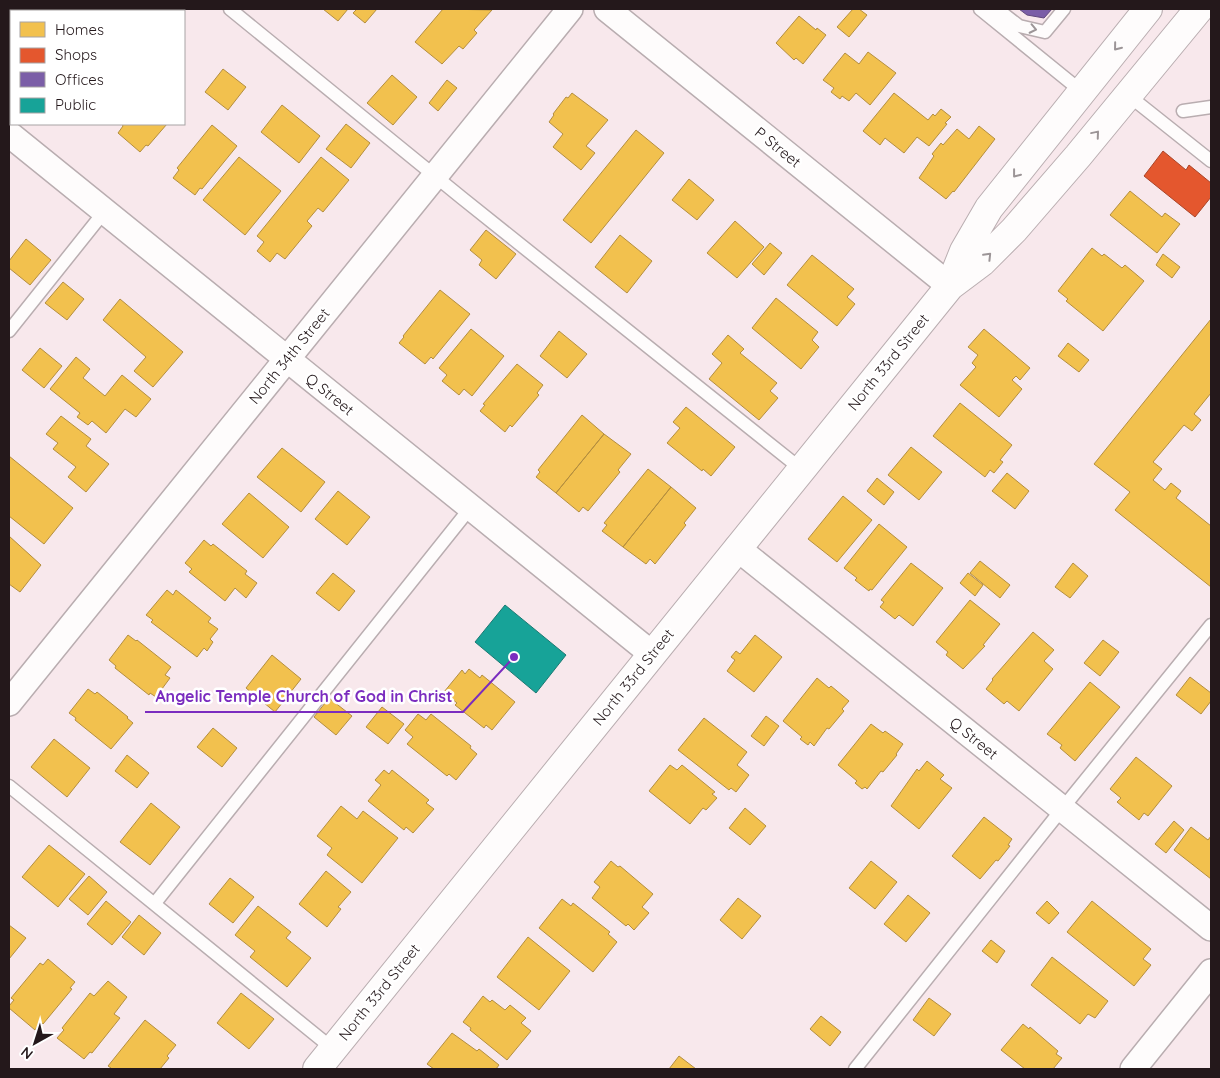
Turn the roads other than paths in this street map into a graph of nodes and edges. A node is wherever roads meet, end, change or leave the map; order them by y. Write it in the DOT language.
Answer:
graph roads {
  1 [pos="230,9"];
  2 [pos="570,9"];
  3 [pos="606,9"];
  4 [pos="980,9"];
  5 [pos="997,9"];
  6 [pos="1064,9"];
  7 [pos="1148,9"];
  8 [pos="1199,9"];
  9 [pos="1081,90"];
  10 [pos="1128,95"];
  11 [pos="1211,107"];
  12 [pos="1183,111"];
  13 [pos="9,134"];
  14 [pos="1211,161"];
  15 [pos="434,175"];
  16 [pos="104,212"];
  17 [pos="950,286"];
  18 [pos="9,332"];
  19 [pos="286,360"];
  20 [pos="801,469"];
  21 [pos="471,507"];
  22 [pos="737,548"];
  23 [pos="1211,625"];
  24 [pos="652,654"];
  25 [pos="9,703"];
  26 [pos="9,786"];
  27 [pos="1062,809"];
  28 [pos="155,903"];
  29 [pos="1211,928"];
  30 [pos="1211,972"];
  31 [pos="321,1064"];
  32 [pos="855,1069"];
  33 [pos="1133,1069"];
  1 -- 15 [label="lane"];
  2 -- 15 [label="street, North 34th Street"];
  3 -- 17 [label="street, P Street"];
  4 -- 9 [label="lane"];
  5 -- 6 [label="lane, one-way"];
  7 -- 9 [label="main road, North 33rd Street, one-way"];
  8 -- 10 [label="main road, North 33rd Street"];
  9 -- 17 [label="main road, North 33rd Street, one-way"];
  10 -- 14 [label="lane"];
  17 -- 10 [label="main road, North 33rd Street, one-way"];
  11 -- 12 [label="lane"];
  13 -- 16 [label="street, Q Street"];
  15 -- 19 [label="street, North 34th Street"];
  15 -- 20 [label="lane"];
  16 -- 18 [label="lane"];
  16 -- 19 [label="street, Q Street"];
  17 -- 20 [label="main road, North 33rd Street"];
  19 -- 21 [label="street, Q Street"];
  19 -- 25 [label="street, North 34th Street"];
  20 -- 22 [label="main road, North 33rd Street"];
  21 -- 24 [label="street, Q Street"];
  21 -- 28 [label="lane"];
  22 -- 24 [label="main road, North 33rd Street"];
  22 -- 27 [label="street, Q Street"];
  23 -- 27 [label="lane"];
  24 -- 31 [label="main road, North 33rd Street"];
  26 -- 28 [label="lane"];
  27 -- 29 [label="street, Q Street"];
  27 -- 32 [label="lane"];
  28 -- 31 [label="lane"];
  30 -- 33 [label="street"];
}
